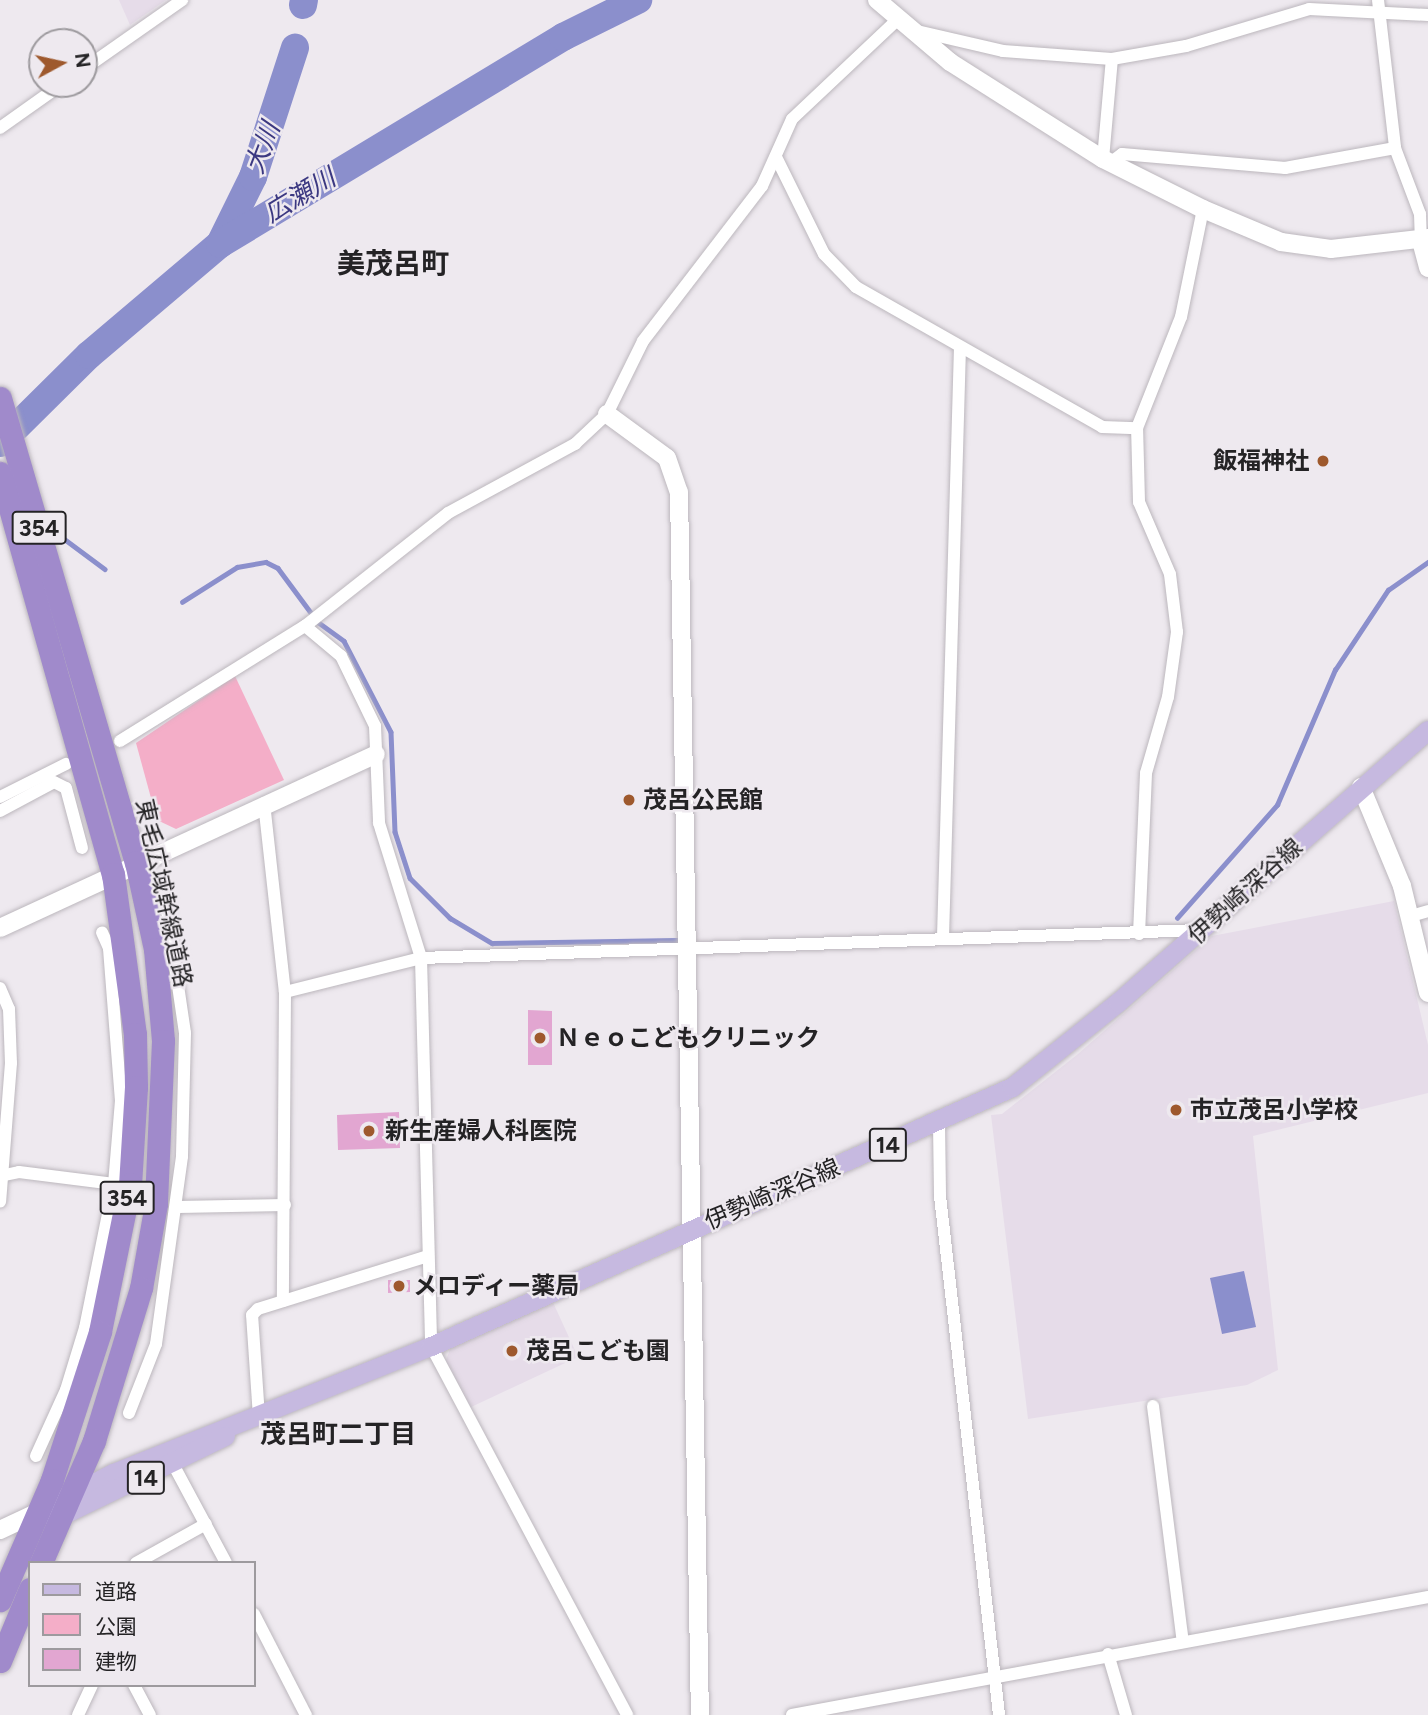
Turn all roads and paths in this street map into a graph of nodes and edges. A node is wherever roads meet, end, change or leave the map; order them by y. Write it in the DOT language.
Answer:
graph roads {
  1 [pos="182,0"];
  2 [pos="1378,0"];
  3 [pos="892,14"];
  4 [pos="1380,15"];
  5 [pos="1428,15"];
  6 [pos="98,59"];
  7 [pos="1112,59"];
  8 [pos="42,98"];
  9 [pos="0,128"];
  10 [pos="1395,148"];
  11 [pos="777,159"];
  12 [pos="1107,161"];
  13 [pos="1203,209"];
  14 [pos="1425,240"];
  15 [pos="1428,268"];
  16 [pos="960,348"];
  17 [pos="0,398"];
  18 [pos="607,414"];
  19 [pos="1136,428"];
  20 [pos="0,473"];
  21 [pos="312,620"];
  22 [pos="1428,730"];
  23 [pos="120,741"];
  24 [pos="376,754"];
  25 [pos="66,764"];
  26 [pos="1361,787"];
  27 [pos="0,797"];
  28 [pos="264,803"];
  29 [pos="0,811"];
  30 [pos="82,848"];
  31 [pos="136,862"];
  32 [pos="113,874"];
  33 [pos="166,905"];
  34 [pos="1420,913"];
  35 [pos="0,928"];
  36 [pos="1202,930"];
  37 [pos="102,932"];
  38 [pos="1139,934"];
  39 [pos="943,936"];
  40 [pos="155,949"];
  41 [pos="688,949"];
  42 [pos="421,958"];
  43 [pos="179,981"];
  44 [pos="0,988"];
  45 [pos="285,992"];
  46 [pos="1428,993"];
  47 [pos="5,1065"];
  48 [pos="128,1094"];
  49 [pos="939,1123"];
  50 [pos="3,1175"];
  51 [pos="114,1184"];
  52 [pos="0,1202"];
  53 [pos="285,1205"];
  54 [pos="178,1207"];
  55 [pos="693,1227"];
  56 [pos="428,1256"];
  57 [pos="170,1257"];
  58 [pos="141,1288"];
  59 [pos="283,1301"];
  60 [pos="431,1346"];
  61 [pos="66,1391"];
  62 [pos="1153,1406"];
  63 [pos="129,1413"];
  64 [pos="71,1415"];
  65 [pos="260,1417"];
  66 [pos="36,1456"];
  67 [pos="173,1464"];
  68 [pos="72,1494"];
  69 [pos="61,1516"];
  70 [pos="33,1521"];
  71 [pos="206,1524"];
  72 [pos="0,1530"];
  73 [pos="0,1544"];
  74 [pos="42,1561"];
  75 [pos="139,1561"];
  76 [pos="225,1561"];
  77 [pos="28,1594"];
  78 [pos="1428,1597"];
  79 [pos="0,1600"];
  80 [pos="256,1618"];
  81 [pos="1183,1642"];
  82 [pos="1108,1654"];
  83 [pos="0,1661"];
  84 [pos="993,1678"];
  85 [pos="91,1687"];
  86 [pos="135,1687"];
  87 [pos="304,1714"];
  88 [pos="78,1715"];
  89 [pos="150,1715"];
  90 [pos="627,1715"];
  91 [pos="700,1715"];
  92 [pos="792,1715"];
  93 [pos="999,1715"];
  94 [pos="1126,1715"];
  1 -- 6 [label="street"];
  2 -- 4 [label="street"];
  3 -- 7 [label="street"];
  3 -- 11 [label="street"];
  3 -- 12 [label="street"];
  4 -- 5 [label="street"];
  4 -- 7 [label="street"];
  4 -- 10 [label="street"];
  7 -- 12 [label="street"];
  8 -- 9 [label="street"];
  10 -- 12 [label="street"];
  10 -- 14 [label="street"];
  11 -- 16 [label="street"];
  11 -- 18 [label="street"];
  12 -- 13 [label="street"];
  13 -- 14 [label="street"];
  13 -- 19 [label="street"];
  14 -- 15 [label="street"];
  16 -- 19 [label="street"];
  16 -- 39 [label="street"];
  17 -- 31 [label="highway, 東毛広域幹線道路 / 354"];
  18 -- 21 [label="street"];
  18 -- 41 [label="street"];
  19 -- 38 [label="street"];
  20 -- 32 [label="highway, 東毛広域幹線道路 / 354"];
  21 -- 23 [label="street"];
  21 -- 24 [label="street"];
  22 -- 26 [label="main road, 伊勢崎深谷線 / 14"];
  24 -- 28 [label="street"];
  24 -- 42 [label="street"];
  25 -- 27 [label="street"];
  26 -- 34 [label="street"];
  26 -- 36 [label="main road, 伊勢崎深谷線 / 14"];
  28 -- 31 [label="street"];
  28 -- 45 [label="street"];
  29 -- 30 [label="street"];
  31 -- 32 [label="street"];
  31 -- 40 [label="highway, 東毛広域幹線道路 / 354"];
  32 -- 35 [label="street"];
  32 -- 48 [label="highway, 東毛広域幹線道路 / 354"];
  33 -- 43 [label="street"];
  34 -- 46 [label="street"];
  36 -- 38 [label="street"];
  36 -- 49 [label="main road, 伊勢崎深谷線 / 14"];
  37 -- 48 [label="street"];
  38 -- 39 [label="street"];
  39 -- 41 [label="street"];
  40 -- 43 [label="street"];
  40 -- 58 [label="highway, 東毛広域幹線道路 / 354"];
  41 -- 42 [label="street"];
  41 -- 55 [label="street"];
  42 -- 45 [label="street"];
  42 -- 56 [label="street"];
  43 -- 54 [label="street"];
  44 -- 47 [label="street"];
  45 -- 53 [label="street"];
  47 -- 50 [label="street"];
  48 -- 51 [label="street"];
  48 -- 64 [label="highway, 東毛広域幹線道路 / 354"];
  49 -- 55 [label="main road, 伊勢崎深谷線 / 14"];
  49 -- 84 [label="street"];
  50 -- 51 [label="street"];
  50 -- 52 [label="street"];
  51 -- 61 [label="street"];
  53 -- 54 [label="street"];
  53 -- 59 [label="street"];
  54 -- 57 [label="street"];
  55 -- 60 [label="main road, 伊勢崎深谷線 / 14"];
  55 -- 91 [label="street"];
  56 -- 59 [label="street"];
  56 -- 60 [label="street"];
  57 -- 58 [label="street"];
  57 -- 63 [label="street"];
  58 -- 68 [label="highway, 東毛広域幹線道路 / 354"];
  59 -- 65 [label="street"];
  60 -- 65 [label="main road, 伊勢崎深谷線 / 14"];
  60 -- 90 [label="street"];
  61 -- 64 [label="street"];
  61 -- 66 [label="street"];
  62 -- 81 [label="street"];
  64 -- 70 [label="highway, 東毛広域幹線道路 / 354"];
  65 -- 67 [label="main road, 伊勢崎深谷線 / 14"];
  65 -- 68 [label="main road, 伊勢崎深谷線 / 14"];
  67 -- 69 [label="main road, 伊勢崎深谷線 / 14"];
  67 -- 71 [label="street"];
  68 -- 69 [label="highway, 東毛広域幹線道路 / 354"];
  68 -- 70 [label="main road, 伊勢崎深谷線 / 14"];
  69 -- 70 [label="main road, 伊勢崎深谷線 / 14"];
  69 -- 74 [label="highway, 東毛広域幹線道路 / 354"];
  70 -- 72 [label="street"];
  70 -- 73 [label="street"];
  70 -- 79 [label="highway, 東毛広域幹線道路 / 354"];
  71 -- 75 [label="street"];
  71 -- 76 [label="street"];
  77 -- 83 [label="highway"];
  78 -- 81 [label="street"];
  80 -- 87 [label="street"];
  81 -- 82 [label="street"];
  82 -- 84 [label="street"];
  82 -- 94 [label="street"];
  84 -- 92 [label="street"];
  84 -- 93 [label="street"];
  85 -- 88 [label="street"];
  86 -- 89 [label="street"];
}
